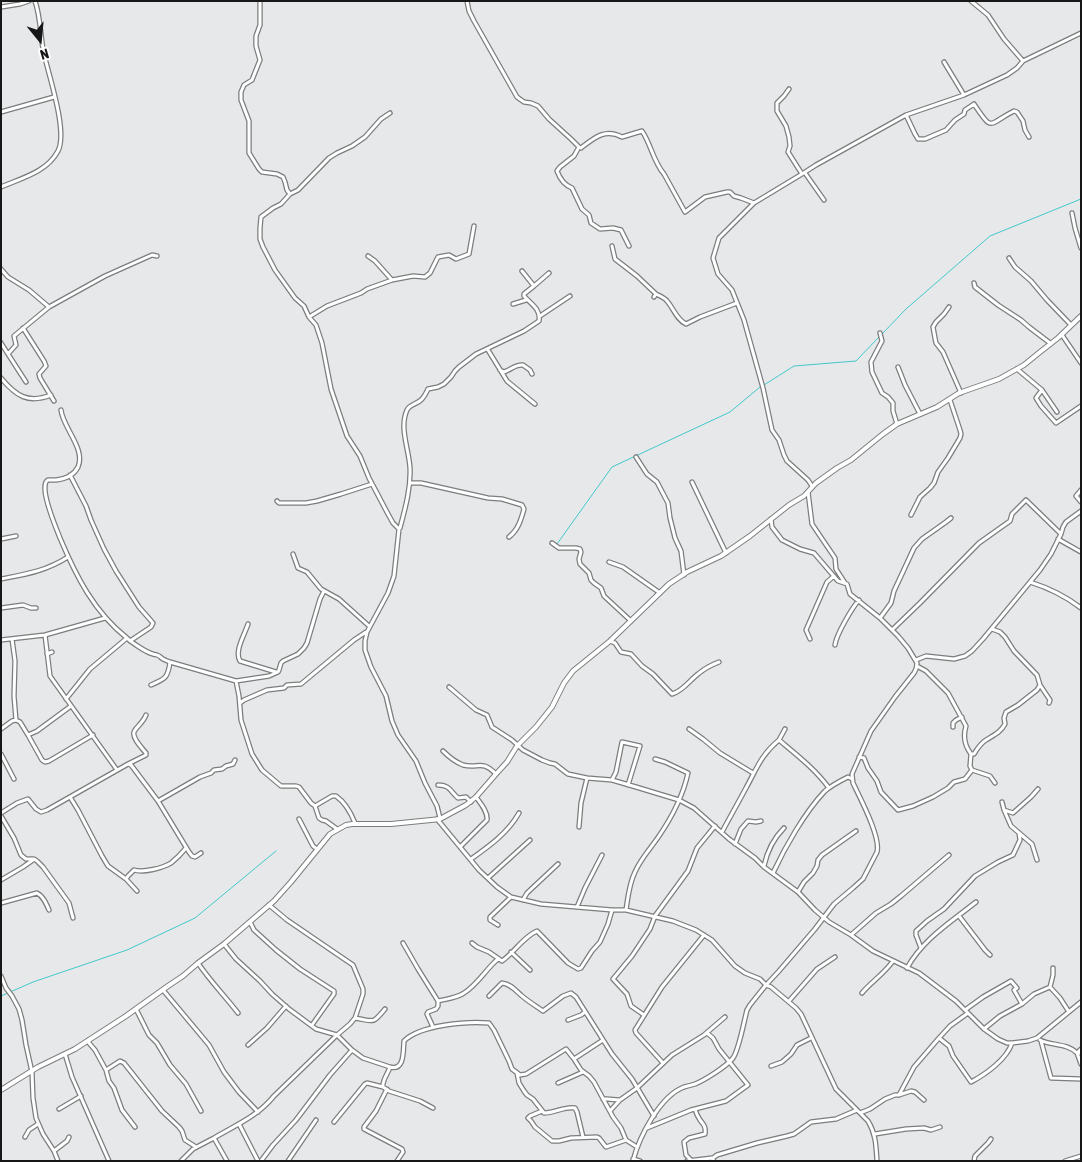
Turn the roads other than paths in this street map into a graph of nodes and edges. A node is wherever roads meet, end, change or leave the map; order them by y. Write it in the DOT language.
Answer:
graph roads {
  1 [pos="29,1"];
  2 [pos="35,1"];
  3 [pos="260,1"];
  4 [pos="467,1"];
  5 [pos="971,1"];
  6 [pos="1,7"];
  7 [pos="1081,33"];
  8 [pos="1023,61"];
  9 [pos="944,62"];
  10 [pos="789,89"];
  11 [pos="964,95"];
  12 [pos="54,97"];
  13 [pos="1,112"];
  14 [pos="390,113"];
  15 [pos="906,115"];
  16 [pos="1029,137"];
  17 [pos="579,147"];
  18 [pos="803,173"];
  19 [pos="1,187"];
  20 [pos="290,194"];
  21 [pos="824,200"];
  22 [pos="754,203"];
  23 [pos="1072,213"];
  24 [pos="474,226"];
  25 [pos="612,246"];
  26 [pos="629,246"];
  27 [pos="1081,248"];
  28 [pos="157,256"];
  29 [pos="368,256"];
  30 [pos="1009,258"];
  31 [pos="1,269"];
  32 [pos="522,271"];
  33 [pos="549,273"];
  34 [pos="392,280"];
  35 [pos="974,283"];
  36 [pos="534,286"];
  37 [pos="570,296"];
  38 [pos="527,300"];
  39 [pos="737,303"];
  40 [pos="513,304"];
  41 [pos="49,307"];
  42 [pos="949,307"];
  43 [pos="540,316"];
  44 [pos="1081,316"];
  45 [pos="309,317"];
  46 [pos="1071,325"];
  47 [pos="23,328"];
  48 [pos="880,333"];
  49 [pos="1062,335"];
  50 [pos="1,343"];
  51 [pos="1050,343"];
  52 [pos="3,349"];
  53 [pos="488,350"];
  54 [pos="8,354"];
  55 [pos="1081,363"];
  56 [pos="898,367"];
  57 [pos="499,368"];
  58 [pos="1018,369"];
  59 [pos="532,374"];
  60 [pos="1,378"];
  61 [pos="26,382"];
  62 [pos="1042,390"];
  63 [pos="961,393"];
  64 [pos="51,395"];
  65 [pos="54,400"];
  66 [pos="950,400"];
  67 [pos="535,404"];
  68 [pos="1081,406"];
  69 [pos="60,410"];
  70 [pos="1058,412"];
  71 [pos="920,414"];
  72 [pos="897,424"];
  73 [pos="636,457"];
  74 [pos="70,475"];
  75 [pos="692,482"];
  76 [pos="372,484"];
  77 [pos="410,484"];
  78 [pos="812,486"];
  79 [pos="1081,490"];
  80 [pos="808,492"];
  81 [pos="801,498"];
  82 [pos="277,501"];
  83 [pos="809,502"];
  84 [pos="1081,502"];
  85 [pos="1081,511"];
  86 [pos="911,514"];
  87 [pos="950,518"];
  88 [pos="771,519"];
  89 [pos="399,529"];
  90 [pos="1061,534"];
  91 [pos="16,536"];
  92 [pos="509,537"];
  93 [pos="1,538"];
  94 [pos="1058,540"];
  95 [pos="552,543"];
  96 [pos="1081,552"];
  97 [pos="726,553"];
  98 [pos="293,554"];
  99 [pos="68,557"];
  100 [pos="609,562"];
  101 [pos="684,575"];
  102 [pos="834,576"];
  103 [pos="1,579"];
  104 [pos="1030,582"];
  105 [pos="845,583"];
  106 [pos="324,591"];
  107 [pos="660,593"];
  108 [pos="859,600"];
  109 [pos="1,608"];
  110 [pos="36,608"];
  111 [pos="1081,608"];
  112 [pos="105,618"];
  113 [pos="880,618"];
  114 [pos="632,622"];
  115 [pos="248,624"];
  116 [pos="369,626"];
  117 [pos="992,629"];
  118 [pos="892,630"];
  119 [pos="367,632"];
  120 [pos="45,635"];
  121 [pos="126,638"];
  122 [pos="12,639"];
  123 [pos="810,639"];
  124 [pos="1,640"];
  125 [pos="130,641"];
  126 [pos="610,641"];
  127 [pos="835,644"];
  128 [pos="52,652"];
  129 [pos="47,654"];
  130 [pos="916,660"];
  131 [pos="170,662"];
  132 [pos="718,662"];
  133 [pos="917,666"];
  134 [pos="277,672"];
  135 [pos="236,681"];
  136 [pos="151,685"];
  137 [pos="1040,685"];
  138 [pos="450,687"];
  139 [pos="66,699"];
  140 [pos="1049,703"];
  141 [pos="240,704"];
  142 [pos="71,706"];
  143 [pos="146,715"];
  144 [pos="962,717"];
  145 [pos="16,720"];
  146 [pos="954,728"];
  147 [pos="1,729"];
  148 [pos="689,729"];
  149 [pos="785,729"];
  150 [pos="28,735"];
  151 [pos="93,735"];
  152 [pos="779,740"];
  153 [pos="517,746"];
  154 [pos="443,751"];
  155 [pos="1,754"];
  156 [pos="971,754"];
  157 [pos="859,757"];
  158 [pos="655,759"];
  159 [pos="235,760"];
  160 [pos="128,764"];
  161 [pos="117,770"];
  162 [pos="972,770"];
  163 [pos="496,774"];
  164 [pos="753,774"];
  165 [pos="587,778"];
  166 [pos="14,779"];
  167 [pos="852,779"];
  168 [pos="612,780"];
  169 [pos="995,783"];
  170 [pos="628,784"];
  171 [pos="438,785"];
  172 [pos="829,788"];
  173 [pos="1038,789"];
  174 [pos="70,797"];
  175 [pos="476,797"];
  176 [pos="679,800"];
  177 [pos="158,801"];
  178 [pos="470,802"];
  179 [pos="1002,802"];
  180 [pos="315,806"];
  181 [pos="1004,810"];
  182 [pos="519,813"];
  183 [pos="1,814"];
  184 [pos="438,819"];
  185 [pos="299,820"];
  186 [pos="761,821"];
  187 [pos="355,824"];
  188 [pos="715,826"];
  189 [pos="579,827"];
  190 [pos="784,828"];
  191 [pos="337,829"];
  192 [pos="856,831"];
  193 [pos="722,832"];
  194 [pos="1019,833"];
  195 [pos="530,840"];
  196 [pos="735,844"];
  197 [pos="460,847"];
  198 [pos="186,848"];
  199 [pos="317,849"];
  200 [pos="201,853"];
  201 [pos="602,855"];
  202 [pos="949,855"];
  203 [pos="34,859"];
  204 [pos="471,860"];
  205 [pos="1037,860"];
  206 [pos="558,864"];
  207 [pos="764,867"];
  208 [pos="773,873"];
  209 [pos="126,878"];
  210 [pos="488,878"];
  211 [pos="1,880"];
  212 [pos="137,891"];
  213 [pos="798,892"];
  214 [pos="511,897"];
  215 [pos="523,900"];
  216 [pos="976,902"];
  217 [pos="1,903"];
  218 [pos="269,905"];
  219 [pos="577,907"];
  220 [pos="50,910"];
  221 [pos="612,910"];
  222 [pos="626,910"];
  223 [pos="655,916"];
  224 [pos="959,916"];
  225 [pos="74,918"];
  226 [pos="824,918"];
  227 [pos="250,922"];
  228 [pos="498,925"];
  229 [pos="704,935"];
  230 [pos="851,935"];
  231 [pos="403,943"];
  232 [pos="472,943"];
  233 [pos="224,944"];
  234 [pos="921,948"];
  235 [pos="511,952"];
  236 [pos="990,955"];
  237 [pos="835,957"];
  238 [pos="498,959"];
  239 [pos="893,961"];
  240 [pos="198,963"];
  241 [pos="906,968"];
  242 [pos="1053,968"];
  243 [pos="530,970"];
  244 [pos="1,976"];
  245 [pos="766,985"];
  246 [pos="1050,987"];
  247 [pos="163,990"];
  248 [pos="862,993"];
  249 [pos="489,996"];
  250 [pos="438,1001"];
  251 [pos="788,1001"];
  252 [pos="1081,1002"];
  253 [pos="1022,1004"];
  254 [pos="286,1006"];
  255 [pos="136,1009"];
  256 [pos="385,1009"];
  257 [pos="585,1012"];
  258 [pos="967,1012"];
  259 [pos="1069,1012"];
  260 [pos="238,1013"];
  261 [pos="644,1015"];
  262 [pos="725,1017"];
  263 [pos="354,1018"];
  264 [pos="568,1020"];
  265 [pos="312,1025"];
  266 [pos="433,1027"];
  267 [pos="984,1029"];
  268 [pos="706,1033"];
  269 [pos="337,1035"];
  270 [pos="811,1038"];
  271 [pos="939,1038"];
  272 [pos="1039,1039"];
  273 [pos="89,1040"];
  274 [pos="603,1040"];
  275 [pos="1012,1043"];
  276 [pos="248,1045"];
  277 [pos="1081,1049"];
  278 [pos="352,1050"];
  279 [pos="1079,1053"];
  280 [pos="65,1054"];
  281 [pos="574,1059"];
  282 [pos="729,1062"];
  283 [pos="663,1063"];
  284 [pos="1081,1064"];
  285 [pos="771,1066"];
  286 [pos="390,1067"];
  287 [pos="106,1070"];
  288 [pos="32,1072"];
  289 [pos="583,1072"];
  290 [pos="516,1073"];
  291 [pos="1081,1079"];
  292 [pos="558,1083"];
  293 [pos="383,1086"];
  294 [pos="637,1088"];
  295 [pos="1,1090"];
  296 [pos="386,1090"];
  297 [pos="898,1095"];
  298 [pos="81,1096"];
  299 [pos="603,1100"];
  300 [pos="620,1100"];
  301 [pos="924,1100"];
  302 [pos="433,1108"];
  303 [pos="59,1109"];
  304 [pos="695,1109"];
  305 [pos="202,1111"];
  306 [pos="542,1111"];
  307 [pos="610,1111"];
  308 [pos="858,1111"];
  309 [pos="258,1112"];
  310 [pos="654,1116"];
  311 [pos="316,1120"];
  312 [pos="334,1122"];
  313 [pos="38,1124"];
  314 [pos="238,1124"];
  315 [pos="135,1127"];
  316 [pos="940,1127"];
  317 [pos="646,1128"];
  318 [pos="875,1134"];
  319 [pos="25,1137"];
  320 [pos="583,1137"];
  321 [pos="69,1138"];
  322 [pos="214,1138"];
  323 [pos="991,1139"];
  324 [pos="626,1140"];
  325 [pos="196,1147"];
  326 [pos="637,1147"];
  327 [pos="54,1151"];
  328 [pos="1081,1156"];
  329 [pos="633,1160"];
  330 [pos="691,1160"];
  331 [pos="714,1160"];
  332 [pos="58,1161"];
  333 [pos="109,1161"];
  334 [pos="181,1161"];
  335 [pos="227,1161"];
  336 [pos="260,1161"];
  337 [pos="288,1161"];
  338 [pos="397,1161"];
  339 [pos="640,1161"];
  340 [pos="687,1161"];
  341 [pos="877,1161"];
  342 [pos="974,1161"];
  343 [pos="1065,1161"];
  1 -- 6 [label="street"];
  2 -- 12 [label="street"];
  3 -- 20 [label="street"];
  4 -- 17 [label="street"];
  5 -- 8 [label="street"];
  7 -- 8 [label="street"];
  8 -- 11 [label="street"];
  9 -- 11 [label="street"];
  10 -- 18 [label="street"];
  11 -- 15 [label="street"];
  12 -- 13 [label="street"];
  12 -- 19 [label="street"];
  14 -- 20 [label="street"];
  15 -- 16 [label="street"];
  15 -- 18 [label="street"];
  17 -- 22 [label="street"];
  17 -- 26 [label="street"];
  18 -- 21 [label="street"];
  18 -- 22 [label="street"];
  20 -- 45 [label="street"];
  22 -- 39 [label="street"];
  23 -- 27 [label="street"];
  24 -- 34 [label="street"];
  25 -- 39 [label="street"];
  28 -- 41 [label="street"];
  29 -- 34 [label="street"];
  30 -- 46 [label="street"];
  31 -- 41 [label="street"];
  32 -- 36 [label="street"];
  33 -- 36 [label="street"];
  34 -- 45 [label="street"];
  35 -- 51 [label="street"];
  36 -- 38 [label="street"];
  37 -- 43 [label="street"];
  38 -- 40 [label="street"];
  38 -- 43 [label="street"];
  39 -- 78 [label="street"];
  41 -- 47 [label="street"];
  42 -- 63 [label="street"];
  43 -- 53 [label="street"];
  44 -- 46 [label="street"];
  45 -- 76 [label="street"];
  46 -- 49 [label="street"];
  47 -- 54 [label="street"];
  47 -- 64 [label="street"];
  48 -- 72 [label="street"];
  49 -- 51 [label="street"];
  49 -- 55 [label="street"];
  50 -- 52 [label="street"];
  51 -- 58 [label="street"];
  52 -- 54 [label="street"];
  53 -- 57 [label="street"];
  53 -- 77 [label="street"];
  54 -- 61 [label="street"];
  56 -- 71 [label="street"];
  57 -- 59 [label="street"];
  57 -- 67 [label="street"];
  58 -- 62 [label="street"];
  58 -- 63 [label="street"];
  60 -- 64 [label="street"];
  62 -- 68 [label="street"];
  62 -- 70 [label="street"];
  63 -- 66 [label="street"];
  64 -- 65 [label="street"];
  66 -- 71 [label="street"];
  66 -- 86 [label="street"];
  69 -- 74 [label="street"];
  71 -- 72 [label="street"];
  72 -- 78 [label="street"];
  73 -- 101 [label="street"];
  74 -- 99 [label="street"];
  74 -- 125 [label="street"];
  75 -- 97 [label="street"];
  76 -- 82 [label="street"];
  76 -- 89 [label="street"];
  77 -- 89 [label="street"];
  77 -- 92 [label="street"];
  78 -- 80 [label="street"];
  79 -- 84 [label="street"];
  80 -- 81 [label="street"];
  80 -- 83 [label="street"];
  81 -- 83 [label="street"];
  81 -- 88 [label="street"];
  83 -- 105 [label="street"];
  85 -- 90 [label="street"];
  87 -- 113 [label="street"];
  88 -- 97 [label="street"];
  88 -- 102 [label="street"];
  89 -- 116 [label="street"];
  90 -- 94 [label="street"];
  90 -- 118 [label="street"];
  91 -- 93 [label="street"];
  94 -- 96 [label="street"];
  94 -- 104 [label="street"];
  95 -- 114 [label="street"];
  97 -- 101 [label="street"];
  98 -- 106 [label="street"];
  99 -- 103 [label="street"];
  99 -- 112 [label="street"];
  100 -- 107 [label="street"];
  101 -- 107 [label="street"];
  102 -- 105 [label="street"];
  102 -- 123 [label="street"];
  104 -- 111 [label="street"];
  104 -- 117 [label="street"];
  105 -- 108 [label="street"];
  106 -- 116 [label="street"];
  106 -- 134 [label="street"];
  107 -- 114 [label="street"];
  108 -- 113 [label="street"];
  108 -- 127 [label="street"];
  109 -- 110 [label="street"];
  112 -- 120 [label="street"];
  112 -- 121 [label="street"];
  113 -- 118 [label="street"];
  114 -- 126 [label="street"];
  115 -- 134 [label="street"];
  116 -- 119 [label="street"];
  117 -- 130 [label="street"];
  117 -- 137 [label="street"];
  118 -- 130 [label="street"];
  119 -- 141 [label="street"];
  119 -- 184 [label="street"];
  120 -- 122 [label="street"];
  120 -- 129 [label="street"];
  121 -- 125 [label="street"];
  121 -- 139 [label="street"];
  122 -- 124 [label="street"];
  122 -- 145 [label="street"];
  125 -- 131 [label="street"];
  126 -- 132 [label="street"];
  126 -- 153 [label="street"];
  128 -- 129 [label="street"];
  129 -- 139 [label="street"];
  130 -- 133 [label="street"];
  131 -- 135 [label="street"];
  131 -- 136 [label="street"];
  133 -- 144 [label="street"];
  133 -- 157 [label="street"];
  134 -- 135 [label="street"];
  135 -- 141 [label="street"];
  137 -- 140 [label="street"];
  137 -- 156 [label="street"];
  138 -- 153 [label="street"];
  139 -- 142 [label="street"];
  141 -- 180 [label="street"];
  142 -- 150 [label="street"];
  142 -- 151 [label="street"];
  143 -- 160 [label="street"];
  144 -- 146 [label="street"];
  144 -- 156 [label="street"];
  145 -- 147 [label="street"];
  145 -- 150 [label="street"];
  148 -- 164 [label="street"];
  149 -- 152 [label="street"];
  150 -- 151 [label="street"];
  151 -- 161 [label="street"];
  152 -- 164 [label="street"];
  152 -- 172 [label="street"];
  153 -- 163 [label="street"];
  153 -- 165 [label="street"];
  154 -- 163 [label="street"];
  155 -- 166 [label="street"];
  156 -- 162 [label="street"];
  157 -- 162 [label="street"];
  157 -- 167 [label="street"];
  158 -- 176 [label="street"];
  159 -- 177 [label="street"];
  160 -- 161 [label="street"];
  160 -- 177 [label="street"];
  161 -- 174 [label="street"];
  162 -- 169 [label="street"];
  163 -- 175 [label="street"];
  164 -- 193 [label="street"];
  165 -- 168 [label="street"];
  165 -- 189 [label="street"];
  167 -- 172 [label="street"];
  167 -- 226 [label="street"];
  168 -- 170 [label="street"];
  168 -- 170 [label="street"];
  170 -- 176 [label="street"];
  171 -- 178 [label="street"];
  172 -- 208 [label="street"];
  173 -- 181 [label="street"];
  174 -- 183 [label="street"];
  174 -- 209 [label="street"];
  175 -- 178 [label="street"];
  175 -- 197 [label="street"];
  176 -- 188 [label="street"];
  176 -- 222 [label="street"];
  177 -- 198 [label="street"];
  178 -- 184 [label="street"];
  179 -- 181 [label="street"];
  180 -- 187 [label="street"];
  180 -- 191 [label="street"];
  181 -- 194 [label="street"];
  182 -- 204 [label="street"];
  183 -- 203 [label="street"];
  184 -- 187 [label="street"];
  184 -- 197 [label="street"];
  185 -- 199 [label="street"];
  186 -- 196 [label="street"];
  187 -- 191 [label="street"];
  188 -- 193 [label="street"];
  188 -- 223 [label="street"];
  190 -- 207 [label="street"];
  191 -- 199 [label="street"];
  192 -- 213 [label="street"];
  193 -- 196 [label="street"];
  194 -- 205 [label="street"];
  194 -- 234 [label="street"];
  195 -- 210 [label="street"];
  196 -- 207 [label="street"];
  197 -- 204 [label="street"];
  198 -- 200 [label="street"];
  198 -- 209 [label="street"];
  199 -- 218 [label="street"];
  201 -- 219 [label="street"];
  202 -- 230 [label="street"];
  203 -- 211 [label="street"];
  203 -- 225 [label="street"];
  204 -- 210 [label="street"];
  206 -- 215 [label="street"];
  207 -- 208 [label="street"];
  208 -- 213 [label="street"];
  209 -- 212 [label="street"];
  210 -- 214 [label="street"];
  213 -- 226 [label="street"];
  214 -- 215 [label="street"];
  214 -- 228 [label="street"];
  215 -- 219 [label="street"];
  216 -- 224 [label="street"];
  217 -- 220 [label="street"];
  218 -- 227 [label="street"];
  218 -- 263 [label="street"];
  219 -- 221 [label="street"];
  221 -- 222 [label="street"];
  221 -- 235 [label="street"];
  222 -- 223 [label="street"];
  223 -- 229 [label="street"];
  223 -- 261 [label="street"];
  224 -- 234 [label="street"];
  224 -- 236 [label="street"];
  226 -- 230 [label="street"];
  226 -- 245 [label="street"];
  227 -- 233 [label="street"];
  227 -- 265 [label="street"];
  229 -- 245 [label="street"];
  229 -- 261 [label="street"];
  230 -- 239 [label="street"];
  231 -- 250 [label="street"];
  232 -- 238 [label="street"];
  233 -- 240 [label="street"];
  233 -- 254 [label="street"];
  234 -- 241 [label="street"];
  235 -- 238 [label="street"];
  235 -- 243 [label="street"];
  237 -- 251 [label="street"];
  238 -- 250 [label="street"];
  239 -- 241 [label="street"];
  239 -- 248 [label="street"];
  240 -- 247 [label="street"];
  240 -- 260 [label="street"];
  241 -- 258 [label="street"];
  242 -- 246 [label="street"];
  244 -- 288 [label="street"];
  245 -- 251 [label="street"];
  245 -- 282 [label="street"];
  246 -- 253 [label="street"];
  246 -- 259 [label="street"];
  247 -- 255 [label="street"];
  247 -- 309 [label="street"];
  249 -- 257 [label="street"];
  250 -- 266 [label="street"];
  251 -- 270 [label="street"];
  252 -- 259 [label="street"];
  253 -- 258 [label="street"];
  253 -- 267 [label="street"];
  254 -- 265 [label="street"];
  254 -- 276 [label="street"];
  255 -- 273 [label="street"];
  255 -- 305 [label="street"];
  256 -- 263 [label="street"];
  257 -- 264 [label="street"];
  257 -- 274 [label="street"];
  258 -- 267 [label="street"];
  258 -- 271 [label="street"];
  259 -- 272 [label="street"];
  261 -- 283 [label="street"];
  262 -- 268 [label="street"];
  263 -- 269 [label="street"];
  265 -- 269 [label="street"];
  266 -- 286 [label="street"];
  266 -- 290 [label="street"];
  267 -- 275 [label="street"];
  268 -- 282 [label="street"];
  268 -- 283 [label="street"];
  269 -- 278 [label="street"];
  269 -- 309 [label="street"];
  270 -- 285 [label="street"];
  270 -- 308 [label="street"];
  271 -- 275 [label="street"];
  271 -- 297 [label="street"];
  272 -- 275 [label="street"];
  272 -- 279 [label="street"];
  272 -- 291 [label="street"];
  273 -- 280 [label="street"];
  273 -- 287 [label="street"];
  274 -- 281 [label="street"];
  274 -- 294 [label="street"];
  277 -- 279 [label="street"];
  278 -- 286 [label="street"];
  278 -- 336 [label="street"];
  279 -- 284 [label="street"];
  280 -- 288 [label="street"];
  280 -- 298 [label="street"];
  281 -- 289 [label="street"];
  281 -- 290 [label="street"];
  282 -- 304 [label="street"];
  282 -- 310 [label="street"];
  283 -- 294 [label="street"];
  286 -- 293 [label="street"];
  287 -- 315 [label="street"];
  287 -- 325 [label="street"];
  288 -- 295 [label="street"];
  288 -- 313 [label="street"];
  289 -- 292 [label="street"];
  289 -- 299 [label="street"];
  290 -- 306 [label="street"];
  293 -- 296 [label="street"];
  293 -- 312 [label="street"];
  294 -- 300 [label="street"];
  294 -- 310 [label="street"];
  296 -- 302 [label="street"];
  296 -- 338 [label="street"];
  297 -- 301 [label="street"];
  297 -- 308 [label="street"];
  298 -- 303 [label="street"];
  298 -- 333 [label="street"];
  299 -- 300 [label="street"];
  299 -- 307 [label="street"];
  300 -- 307 [label="street"];
  304 -- 317 [label="street"];
  304 -- 330 [label="street"];
  306 -- 320 [label="street"];
  306 -- 320 [label="street"];
  307 -- 324 [label="street"];
  308 -- 318 [label="street"];
  308 -- 331 [label="street"];
  309 -- 314 [label="street"];
  310 -- 317 [label="street"];
  311 -- 337 [label="street"];
  313 -- 319 [label="street"];
  313 -- 327 [label="street"];
  314 -- 322 [label="street"];
  314 -- 336 [label="street"];
  316 -- 318 [label="street"];
  317 -- 326 [label="street"];
  318 -- 341 [label="street"];
  320 -- 324 [label="street"];
  321 -- 327 [label="street"];
  322 -- 325 [label="street"];
  322 -- 335 [label="street"];
  323 -- 342 [label="street"];
  324 -- 326 [label="street"];
  325 -- 334 [label="street"];
  326 -- 329 [label="street"];
  327 -- 332 [label="street"];
  328 -- 343 [label="street"];
  329 -- 339 [label="street"];
  330 -- 331 [label="street"];
  330 -- 340 [label="street"];
}
